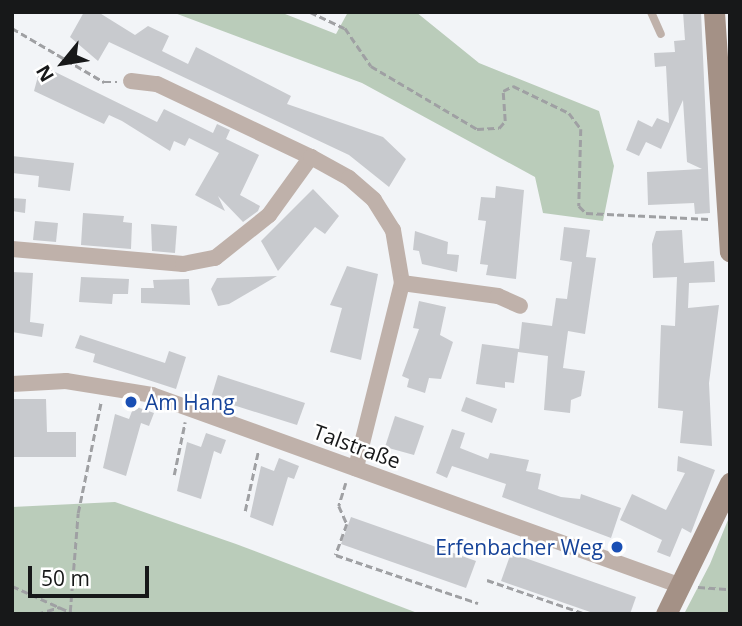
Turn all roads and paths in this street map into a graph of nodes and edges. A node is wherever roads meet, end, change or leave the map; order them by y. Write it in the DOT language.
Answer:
graph roads {
  1 [pos="310,12"];
  2 [pos="651,12"];
  3 [pos="714,12"];
  4 [pos="12,28"];
  5 [pos="662,34"];
  6 [pos="131,81"];
  7 [pos="104,82"];
  8 [pos="311,157"];
  9 [pos="728,219"];
  10 [pos="12,249"];
  11 [pos="730,251"];
  12 [pos="402,283"];
  13 [pos="520,306"];
  14 [pos="12,384"];
  15 [pos="102,400"];
  16 [pos="185,423"];
  17 [pos="259,450"];
  18 [pos="356,468"];
  19 [pos="174,475"];
  20 [pos="346,482"];
  21 [pos="730,483"];
  22 [pos="245,511"];
  23 [pos="487,580"];
  24 [pos="12,586"];
  25 [pos="681,586"];
  26 [pos="730,589"];
  27 [pos="478,603"];
  28 [pos="60,607"];
  29 [pos="72,613"];
  30 [pos="37,614"];
  31 [pos="586,614"];
  32 [pos="666,614"];
  1 -- 9 [label="path"];
  2 -- 5 [label="lane"];
  3 -- 9 [label="street"];
  4 -- 7 [label="path"];
  6 -- 8 [label="street"];
  8 -- 10 [label="street"];
  8 -- 12 [label="street"];
  9 -- 11 [label="street"];
  12 -- 13 [label="street"];
  12 -- 18 [label="street"];
  14 -- 18 [label="street, Talstraße"];
  15 -- 29 [label="path"];
  16 -- 19 [label="path"];
  17 -- 22 [label="path"];
  18 -- 25 [label="street, Talstraße"];
  20 -- 27 [label="path"];
  21 -- 25 [label="street"];
  23 -- 31 [label="path"];
  24 -- 28 [label="path"];
  25 -- 26 [label="path"];
  25 -- 32 [label="street"];
  28 -- 29 [label="path"];
  28 -- 30 [label="path"];
}
